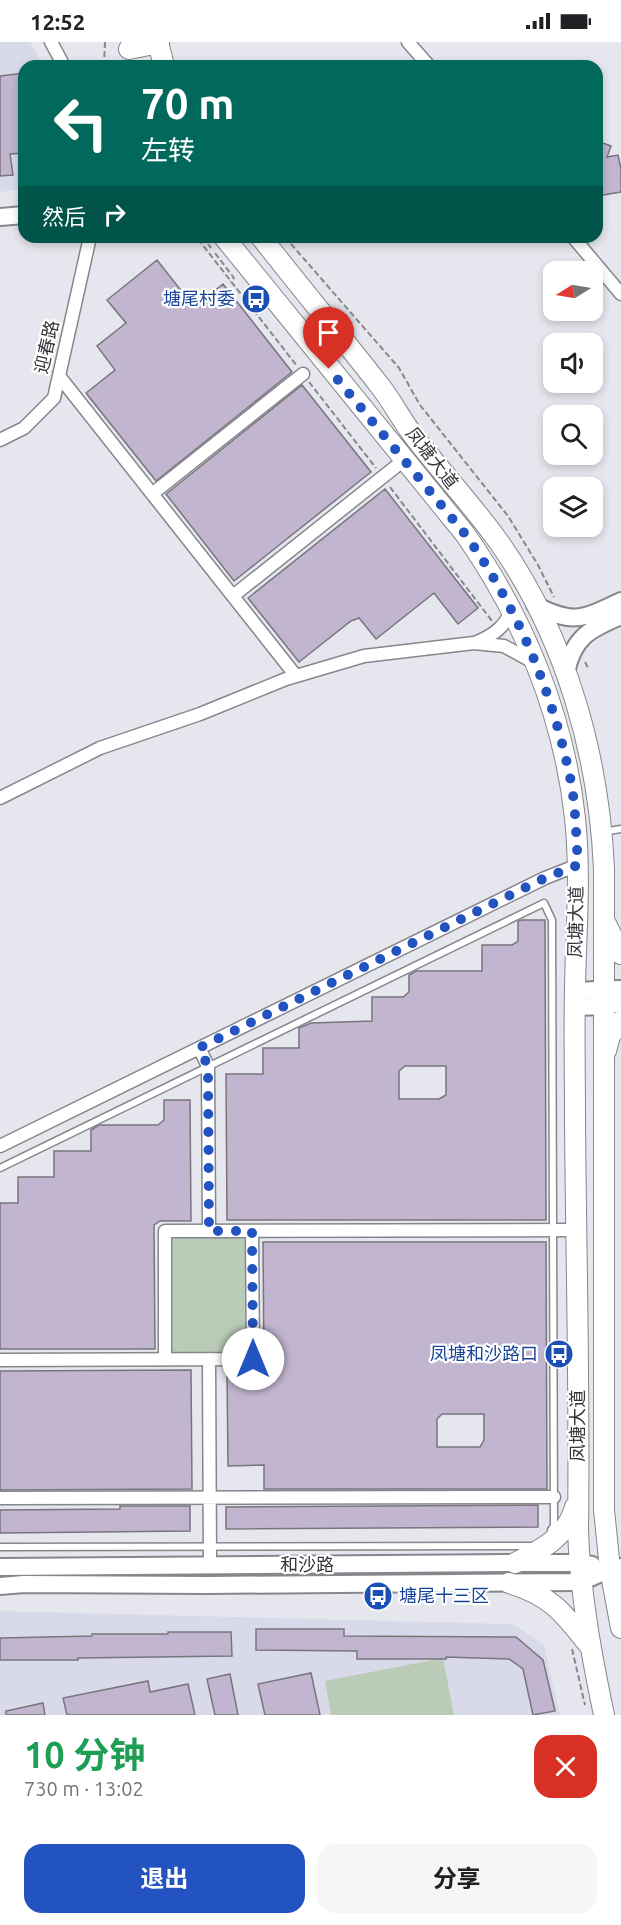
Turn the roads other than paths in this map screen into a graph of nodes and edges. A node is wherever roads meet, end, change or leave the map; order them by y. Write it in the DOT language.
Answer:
graph roads {
  1 [pos="51,42"];
  2 [pos="408,42"];
  3 [pos="158,43"];
  4 [pos="129,52"];
  5 [pos="61,60"];
  6 [pos="162,60"];
  7 [pos="424,60"];
  8 [pos="18,215"];
  9 [pos="0,217"];
  10 [pos="89,243"];
  11 [pos="229,243"];
  12 [pos="266,243"];
  13 [pos="578,243"];
  14 [pos="621,294"];
  15 [pos="324,316"];
  16 [pos="302,335"];
  17 [pos="303,374"];
  18 [pos="59,376"];
  19 [pos="0,440"];
  20 [pos="404,460"];
  21 [pos="152,494"];
  22 [pos="233,596"];
  23 [pos="621,601"];
  24 [pos="535,604"];
  25 [pos="512,608"];
  26 [pos="621,616"];
  27 [pos="474,644"];
  28 [pos="535,663"];
  29 [pos="566,673"];
  30 [pos="296,676"];
  31 [pos="0,798"];
  32 [pos="612,831"];
  33 [pos="578,865"];
  34 [pos="604,919"];
  35 [pos="621,954"];
  36 [pos="612,997"];
  37 [pos="575,999"];
  38 [pos="621,1021"];
  39 [pos="199,1048"];
  40 [pos="603,1059"];
  41 [pos="208,1066"];
  42 [pos="0,1146"];
  43 [pos="0,1168"];
  44 [pos="553,1230"];
  45 [pos="576,1230"];
  46 [pos="209,1231"];
  47 [pos="252,1231"];
  48 [pos="165,1359"];
  49 [pos="209,1359"];
  50 [pos="0,1360"];
  51 [pos="578,1496"];
  52 [pos="554,1497"];
  53 [pos="0,1498"];
  54 [pos="210,1498"];
  55 [pos="549,1532"];
  56 [pos="541,1539"];
  57 [pos="0,1547"];
  58 [pos="210,1547"];
  59 [pos="515,1563"];
  60 [pos="210,1565"];
  61 [pos="0,1567"];
  62 [pos="616,1568"];
  63 [pos="580,1573"];
  64 [pos="509,1583"];
  65 [pos="0,1587"];
  66 [pos="621,1628"];
  67 [pos="590,1646"];
  68 [pos="604,1715"];
  1 -- 5 [label="street"];
  2 -- 7 [label="street"];
  3 -- 4 [label="main road"];
  3 -- 6 [label="main road"];
  8 -- 9 [label="main road"];
  10 -- 18 [label="street, 迎春路"];
  11 -- 16 [label="main road, 凤塘大道"];
  12 -- 15 [label="main road, 凤塘大道"];
  13 -- 14 [label="street"];
  15 -- 16 [label="main road"];
  15 -- 24 [label="main road, 凤塘大道"];
  16 -- 20 [label="main road, 凤塘大道"];
  17 -- 21 [label="street"];
  18 -- 19 [label="street, 迎春路"];
  18 -- 21 [label="street"];
  20 -- 22 [label="street"];
  20 -- 25 [label="main road, 凤塘大道"];
  21 -- 22 [label="street"];
  22 -- 30 [label="street"];
  23 -- 24 [label="main road"];
  24 -- 29 [label="main road, 凤塘大道"];
  25 -- 27 [label="street"];
  25 -- 28 [label="main road, 凤塘大道"];
  26 -- 29 [label="main road"];
  27 -- 28 [label="street"];
  27 -- 30 [label="street"];
  28 -- 33 [label="main road, 凤塘大道"];
  29 -- 32 [label="main road, 凤塘大道"];
  30 -- 31 [label="street"];
  32 -- 34 [label="main road, 凤塘大道"];
  33 -- 37 [label="main road, 凤塘大道"];
  33 -- 39 [label="street"];
  34 -- 35 [label="main road"];
  34 -- 36 [label="main road, 凤塘大道"];
  36 -- 37 [label="main road"];
  36 -- 40 [label="main road, 凤塘大道"];
  37 -- 45 [label="main road, 凤塘大道"];
  38 -- 40 [label="main road"];
  39 -- 41 [label="street"];
  39 -- 42 [label="street"];
  40 -- 62 [label="main road, 凤塘大道"];
  41 -- 43 [label="lane"];
  41 -- 44 [label="lane"];
  41 -- 46 [label="street"];
  44 -- 45 [label="street"];
  44 -- 47 [label="street"];
  44 -- 52 [label="lane"];
  45 -- 51 [label="main road, 凤塘大道"];
  46 -- 47 [label="street"];
  46 -- 48 [label="street"];
  47 -- 49 [label="street"];
  48 -- 49 [label="street"];
  48 -- 50 [label="street"];
  49 -- 54 [label="street"];
  51 -- 59 [label="main road"];
  51 -- 63 [label="main road, 凤塘大道"];
  52 -- 54 [label="street"];
  52 -- 55 [label="lane"];
  53 -- 54 [label="street"];
  54 -- 58 [label="street"];
  56 -- 58 [label="lane"];
  57 -- 58 [label="lane"];
  58 -- 60 [label="street"];
  59 -- 60 [label="main road, 和沙路"];
  59 -- 63 [label="main road, 和沙路"];
  60 -- 61 [label="main road, 和沙路"];
  62 -- 63 [label="main road, 和沙路"];
  62 -- 66 [label="main road, 凤塘大道"];
  63 -- 64 [label="main road, 和沙路"];
  63 -- 67 [label="main road, 凤塘大道"];
  64 -- 65 [label="main road, 和沙路"];
  64 -- 67 [label="main road"];
  67 -- 68 [label="main road, 凤塘大道"];
}
